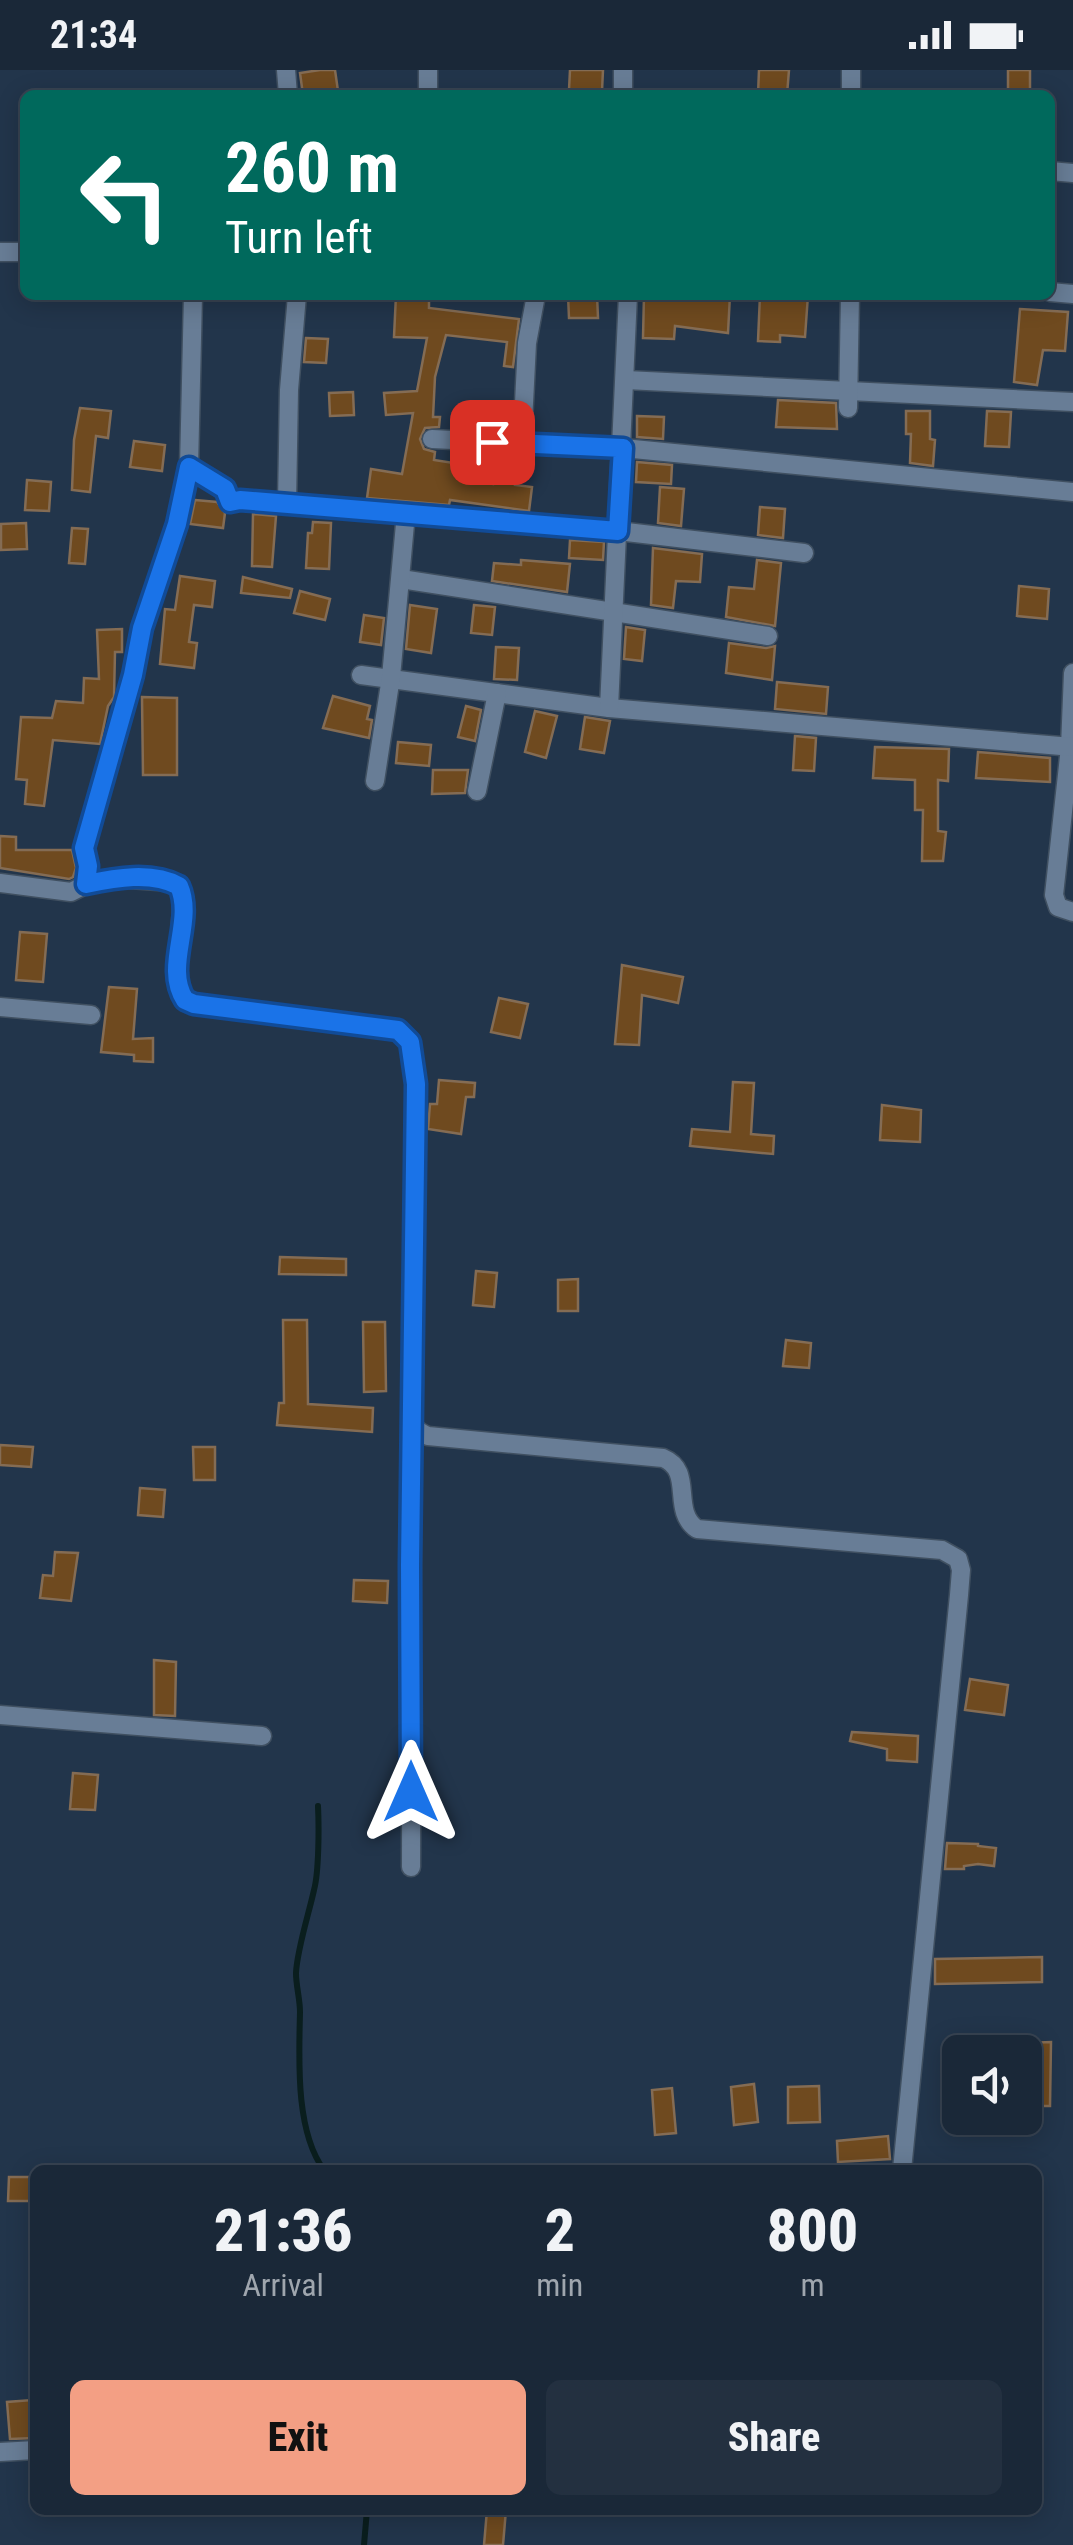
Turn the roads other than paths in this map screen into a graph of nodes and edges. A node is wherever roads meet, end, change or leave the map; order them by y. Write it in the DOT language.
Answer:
graph roads {
  1 [pos="193,300"];
  2 [pos="296,300"];
  3 [pos="535,300"];
  4 [pos="628,300"];
  5 [pos="850,300"];
  6 [pos="626,380"];
  7 [pos="848,399"];
  8 [pos="1073,402"];
  9 [pos="432,439"];
  10 [pos="522,443"];
  11 [pos="623,448"];
  12 [pos="189,467"];
  13 [pos="1073,492"];
  14 [pos="287,503"];
  15 [pos="406,514"];
  16 [pos="618,531"];
  17 [pos="804,552"];
  18 [pos="401,579"];
  19 [pos="614,610"];
  20 [pos="768,636"];
  21 [pos="1073,673"];
  22 [pos="361,675"];
  23 [pos="391,677"];
  24 [pos="497,694"];
  25 [pos="609,708"];
  26 [pos="1072,747"];
  27 [pos="375,781"];
  28 [pos="478,791"];
  29 [pos="0,883"];
  30 [pos="86,884"];
  31 [pos="1073,912"];
  32 [pos="0,1007"];
  33 [pos="91,1014"];
  34 [pos="412,1424"];
  35 [pos="0,1715"];
  36 [pos="262,1736"];
  37 [pos="412,1867"];
  38 [pos="902,2165"];
  39 [pos="30,2450"];
  40 [pos="0,2452"];
  1 -- 12 [label="street"];
  2 -- 14 [label="street"];
  3 -- 10 [label="street"];
  4 -- 6 [label="street"];
  5 -- 7 [label="street"];
  6 -- 7 [label="street"];
  6 -- 11 [label="street"];
  7 -- 8 [label="street"];
  9 -- 10 [label="street"];
  10 -- 11 [label="street"];
  11 -- 13 [label="street"];
  11 -- 16 [label="street"];
  12 -- 14 [label="street"];
  12 -- 30 [label="street"];
  14 -- 15 [label="street"];
  15 -- 16 [label="street"];
  15 -- 18 [label="street"];
  16 -- 17 [label="street"];
  16 -- 19 [label="street"];
  18 -- 19 [label="street"];
  18 -- 23 [label="street"];
  19 -- 20 [label="street"];
  19 -- 25 [label="street"];
  21 -- 26 [label="street"];
  22 -- 23 [label="street"];
  23 -- 24 [label="street"];
  23 -- 27 [label="street"];
  24 -- 25 [label="street"];
  24 -- 28 [label="street"];
  25 -- 26 [label="street"];
  26 -- 31 [label="street"];
  29 -- 30 [label="street"];
  30 -- 34 [label="street"];
  32 -- 33 [label="street"];
  34 -- 37 [label="street"];
  34 -- 38 [label="street"];
  35 -- 36 [label="street"];
  39 -- 40 [label="street"];
}
